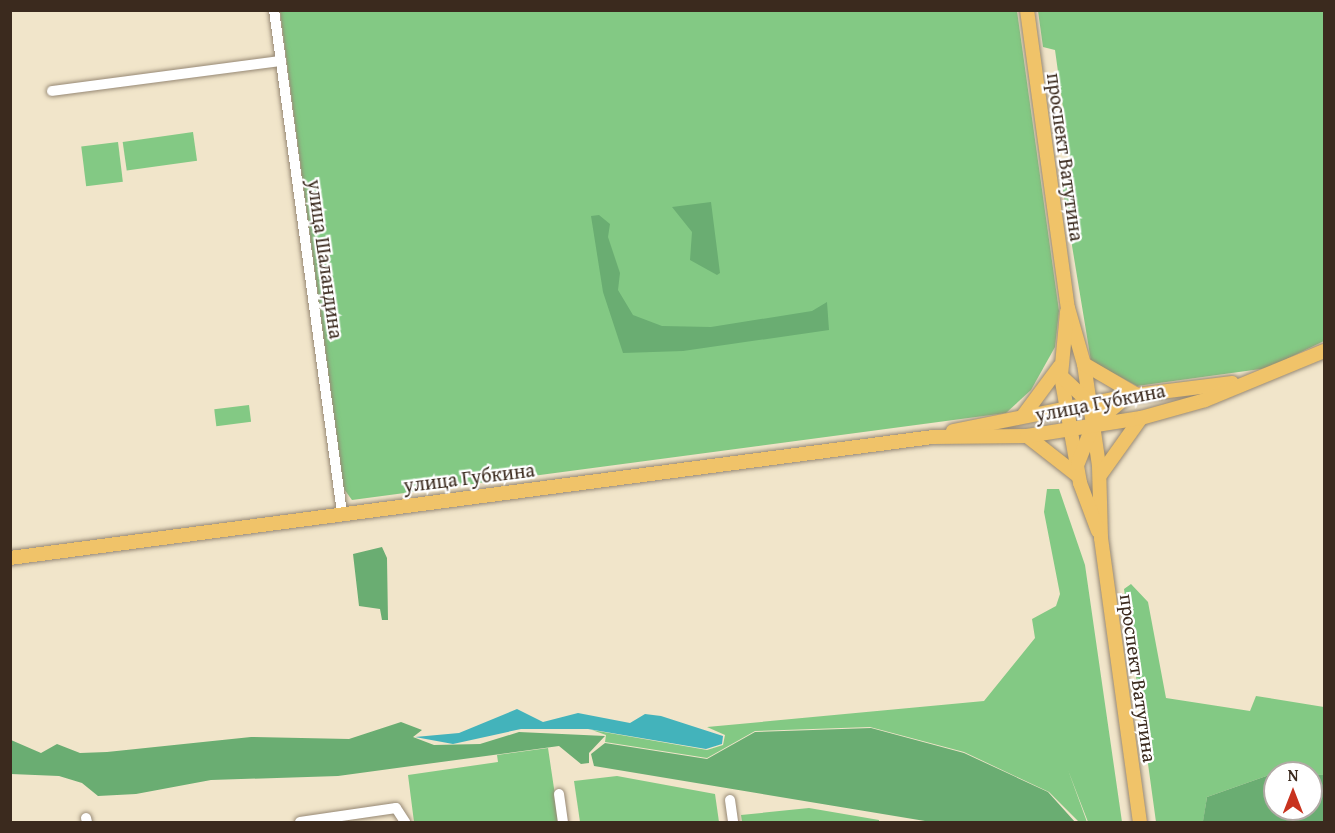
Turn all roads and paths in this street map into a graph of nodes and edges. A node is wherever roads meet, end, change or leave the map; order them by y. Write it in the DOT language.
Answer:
graph roads {
  1 [pos="274,10"];
  2 [pos="1027,10"];
  3 [pos="281,61"];
  4 [pos="52,91"];
  5 [pos="1068,309"];
  6 [pos="1324,351"];
  7 [pos="1084,368"];
  8 [pos="1060,371"];
  9 [pos="1269,377"];
  10 [pos="1077,393"];
  11 [pos="1132,396"];
  12 [pos="1090,403"];
  13 [pos="1066,408"];
  14 [pos="1104,414"];
  15 [pos="1029,415"];
  16 [pos="1138,418"];
  17 [pos="1054,422"];
  18 [pos="1093,425"];
  19 [pos="1070,429"];
  20 [pos="1031,435"];
  21 [pos="933,437"];
  22 [pos="1085,441"];
  23 [pos="1100,470"];
  24 [pos="1078,472"];
  25 [pos="1095,508"];
  26 [pos="342,513"];
  27 [pos="10,558"];
  28 [pos="559,794"];
  29 [pos="730,800"];
  30 [pos="404,817"];
  31 [pos="300,822"];
  32 [pos="563,822"];
  33 [pos="733,822"];
  34 [pos="1140,822"];
  1 -- 3 [label="street, улица Шаландина"];
  2 -- 5 [label="main road, проспект Ватутина"];
  3 -- 4 [label="street"];
  3 -- 26 [label="street, улица Шаландина"];
  5 -- 7 [label="main road, проспект Ватутина"];
  5 -- 8 [label="main road, проспект Ватутина"];
  6 -- 9 [label="main road, улица Губкина"];
  7 -- 8 [label="main road"];
  7 -- 10 [label="main road"];
  7 -- 11 [label="main road"];
  7 -- 12 [label="main road, проспект Ватутина"];
  8 -- 10 [label="main road"];
  8 -- 13 [label="main road, проспект Ватутина"];
  8 -- 15 [label="main road"];
  9 -- 11 [label="main road, улица Губкина"];
  9 -- 16 [label="main road, улица Губкина"];
  10 -- 12 [label="main road"];
  10 -- 13 [label="main road"];
  11 -- 12 [label="main road, улица Губкина"];
  11 -- 14 [label="main road"];
  11 -- 16 [label="main road"];
  12 -- 13 [label="main road, улица Губкина"];
  12 -- 14 [label="main road"];
  12 -- 18 [label="main road, проспект Ватутина"];
  13 -- 15 [label="main road, улица Губкина"];
  13 -- 17 [label="main road"];
  13 -- 19 [label="main road, проспект Ватутина"];
  14 -- 16 [label="main road"];
  14 -- 18 [label="main road"];
  15 -- 17 [label="main road"];
  15 -- 20 [label="main road"];
  15 -- 21 [label="main road, улица Губкина"];
  16 -- 18 [label="main road, улица Губкина"];
  16 -- 23 [label="main road"];
  17 -- 19 [label="main road"];
  17 -- 20 [label="main road"];
  18 -- 19 [label="main road, улица Губкина"];
  18 -- 22 [label="main road"];
  18 -- 23 [label="main road, проспект Ватутина"];
  19 -- 20 [label="main road, улица Губкина"];
  19 -- 22 [label="main road"];
  19 -- 24 [label="main road, проспект Ватутина"];
  20 -- 21 [label="main road, улица Губкина"];
  20 -- 24 [label="main road"];
  21 -- 26 [label="main road, улица Губкина"];
  22 -- 23 [label="main road"];
  22 -- 24 [label="main road"];
  23 -- 24 [label="main road"];
  23 -- 25 [label="main road, проспект Ватутина"];
  24 -- 25 [label="main road, проспект Ватутина"];
  25 -- 34 [label="main road, проспект Ватутина"];
  26 -- 27 [label="main road, улица Губкина"];
  28 -- 32 [label="street"];
  29 -- 33 [label="street"];
  30 -- 31 [label="street"];
}
